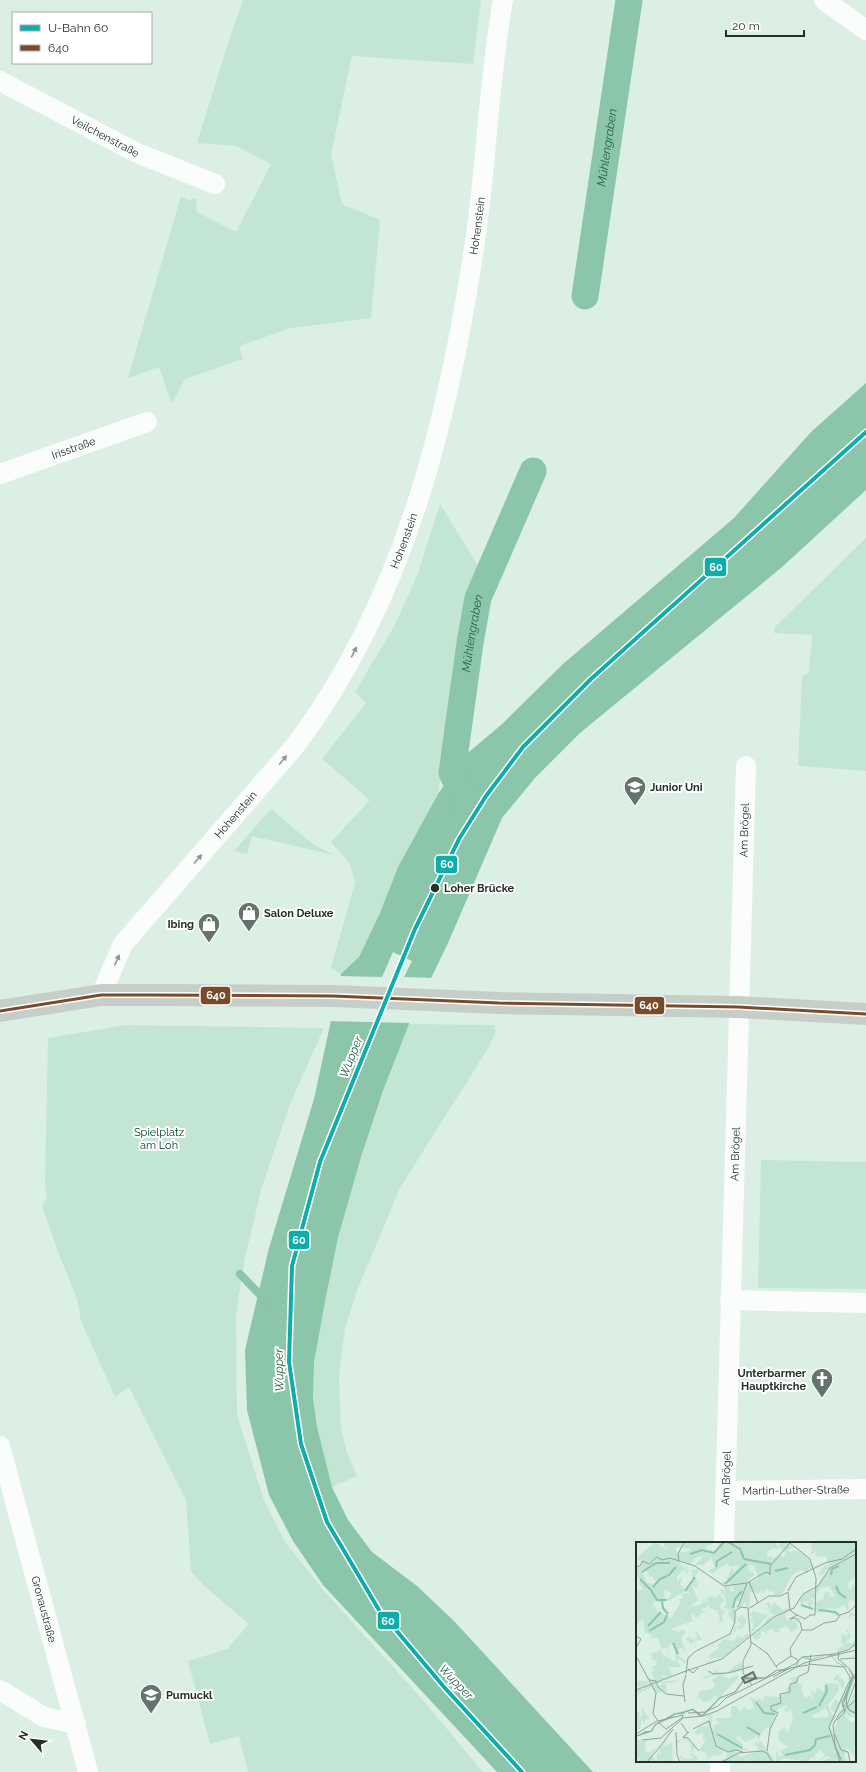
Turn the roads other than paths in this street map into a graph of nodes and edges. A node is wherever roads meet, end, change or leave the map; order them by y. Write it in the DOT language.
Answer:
graph roads {
  1 [pos="504,0"];
  2 [pos="824,0"];
  3 [pos="866,30"];
  4 [pos="0,81"];
  5 [pos="215,184"];
  6 [pos="147,422"];
  7 [pos="0,474"];
  8 [pos="746,766"];
  9 [pos="101,995"];
  10 [pos="738,1007"];
  11 [pos="0,1011"];
  12 [pos="866,1014"];
  13 [pos="730,1300"];
  14 [pos="866,1303"];
  15 [pos="0,1446"];
  16 [pos="866,1489"];
  17 [pos="725,1491"];
  18 [pos="724,1542"];
  19 [pos="0,1690"];
  20 [pos="76,1724"];
  21 [pos="88,1772"];
  9 -- 1 [label="street, Hohenstein, one-way"];
  2 -- 3 [label="street"];
  4 -- 5 [label="street, Veilchenstraße"];
  6 -- 7 [label="street, Irisstraße"];
  8 -- 10 [label="street, Am Brögel"];
  9 -- 10 [label="main road"];
  9 -- 11 [label="main road"];
  10 -- 12 [label="main road"];
  10 -- 13 [label="street, Am Brögel"];
  13 -- 14 [label="street"];
  13 -- 17 [label="street, Am Brögel"];
  15 -- 20 [label="street, Gronaustraße"];
  16 -- 17 [label="street, Martin-Luther-Straße"];
  17 -- 18 [label="street, Am Brögel"];
  19 -- 20 [label="street"];
  20 -- 21 [label="street, Gronaustraße"];
}
